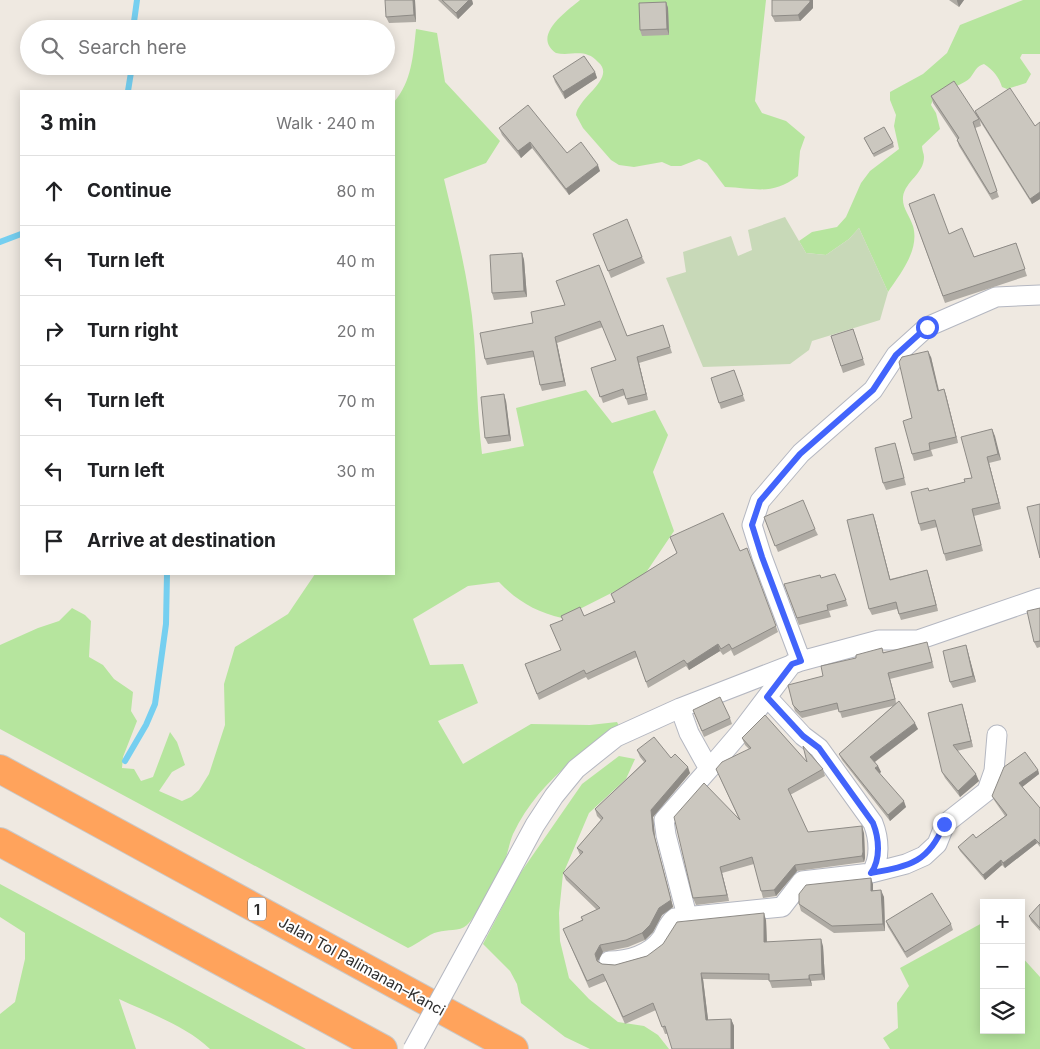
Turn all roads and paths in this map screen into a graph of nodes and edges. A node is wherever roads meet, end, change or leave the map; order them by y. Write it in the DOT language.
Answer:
graph roads {
  1 [pos="1032,295"];
  2 [pos="1040,598"];
  3 [pos="797,663"];
  4 [pos="767,697"];
  5 [pos="680,708"];
  6 [pos="996,735"];
  7 [pos="0,769"];
  8 [pos="709,770"];
  9 [pos="0,842"];
  10 [pos="871,873"];
  11 [pos="688,916"];
  12 [pos="608,961"];
  13 [pos="383,1049"];
  14 [pos="413,1049"];
  15 [pos="514,1049"];
  1 -- 3 [label="street"];
  2 -- 3 [label="street"];
  3 -- 4 [label="street"];
  3 -- 5 [label="street"];
  4 -- 8 [label="street"];
  4 -- 10 [label="street"];
  5 -- 8 [label="street"];
  5 -- 14 [label="street, bridge"];
  6 -- 10 [label="street"];
  7 -- 15 [label="highway, Jalan Tol Palimanan–Kanci / 1"];
  8 -- 11 [label="street"];
  9 -- 13 [label="highway"];
  10 -- 11 [label="street"];
  11 -- 12 [label="street"];
}
